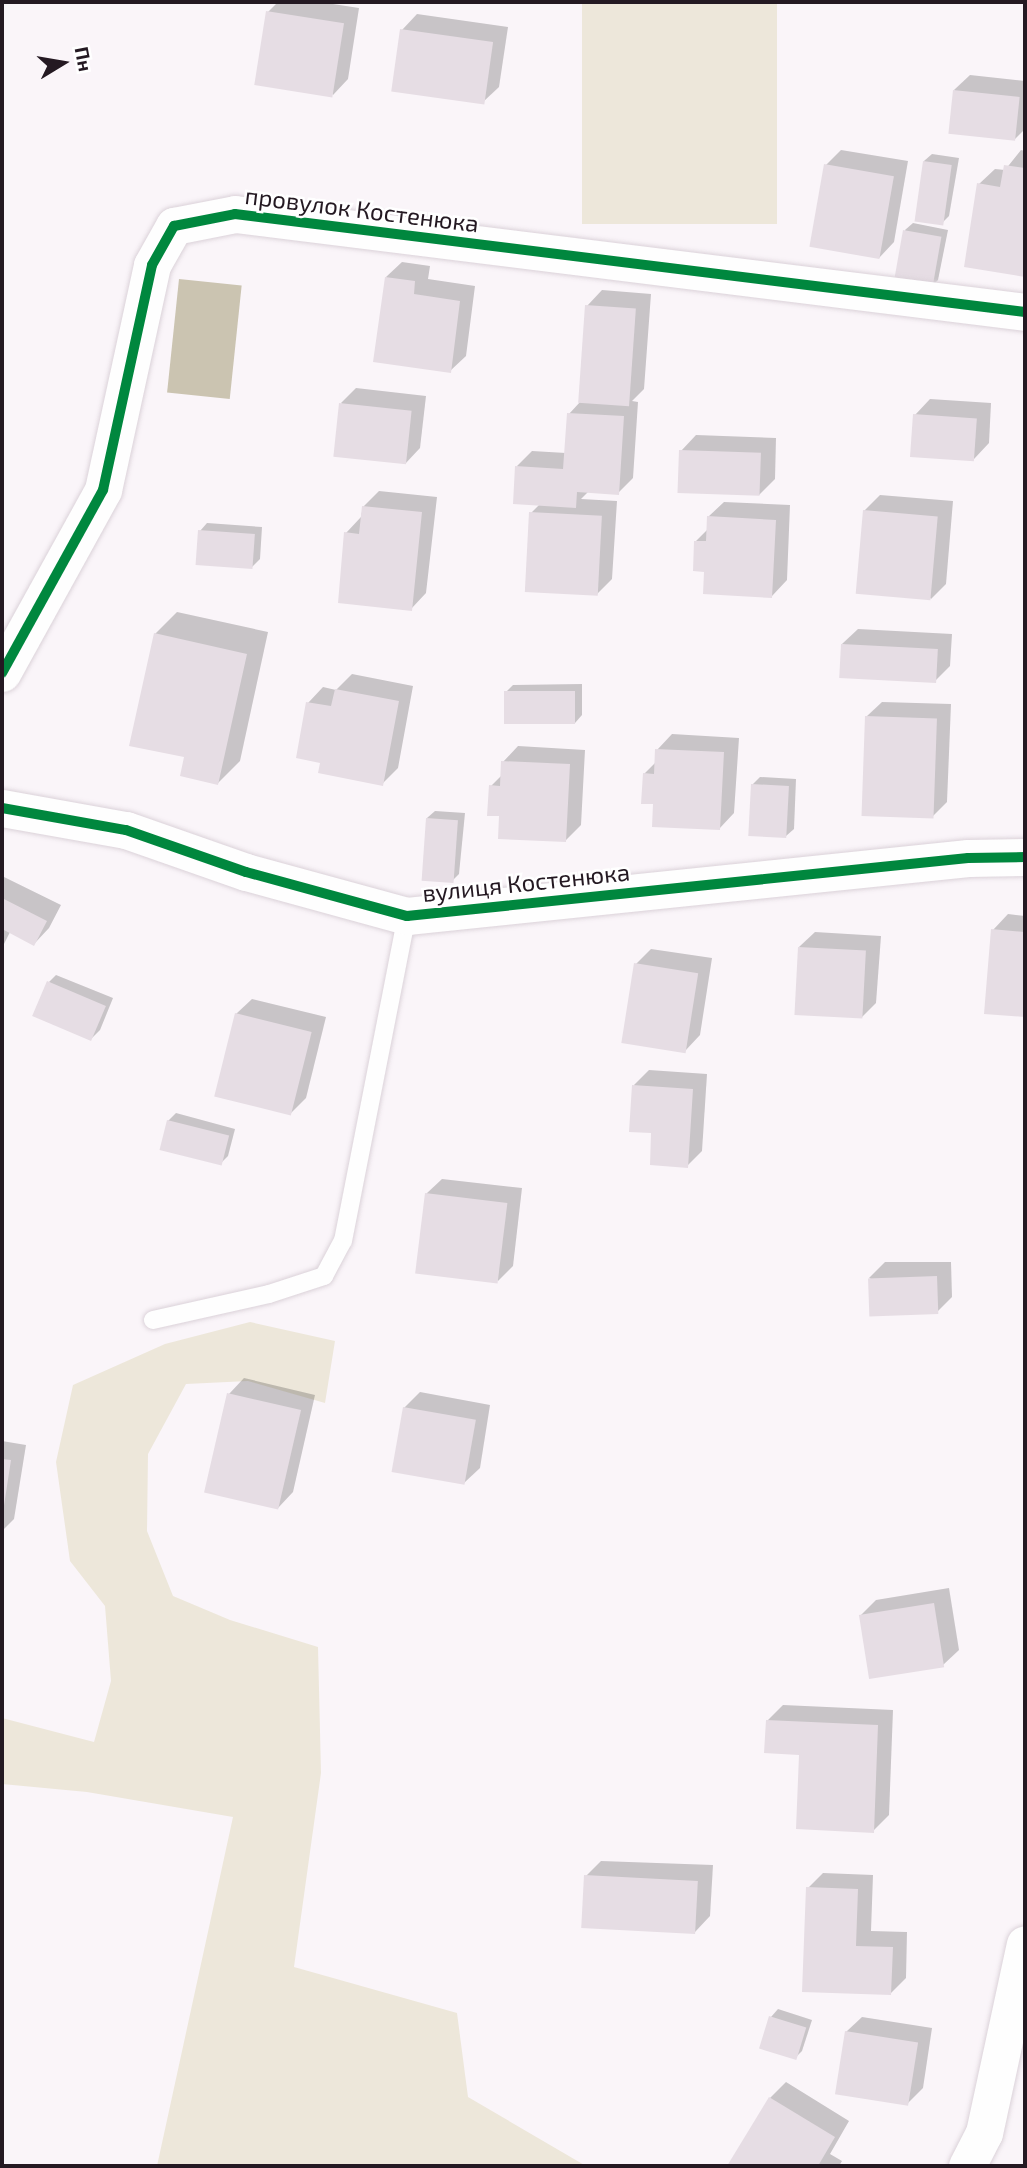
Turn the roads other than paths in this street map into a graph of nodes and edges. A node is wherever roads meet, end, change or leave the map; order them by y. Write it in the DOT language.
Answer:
graph roads {
  1 [pos="1025,312"];
  2 [pos="2,673"];
  3 [pos="2,808"];
  4 [pos="1025,857"];
  5 [pos="407,916"];
  6 [pos="153,1320"];
  7 [pos="1025,1944"];
  8 [pos="967,2166"];
  1 -- 2 [label="street, провулок Костенюка"];
  3 -- 5 [label="street, вулиця Костенюка"];
  4 -- 5 [label="street, вулиця Костенюка"];
  5 -- 6 [label="lane"];
  7 -- 8 [label="street"];
}
